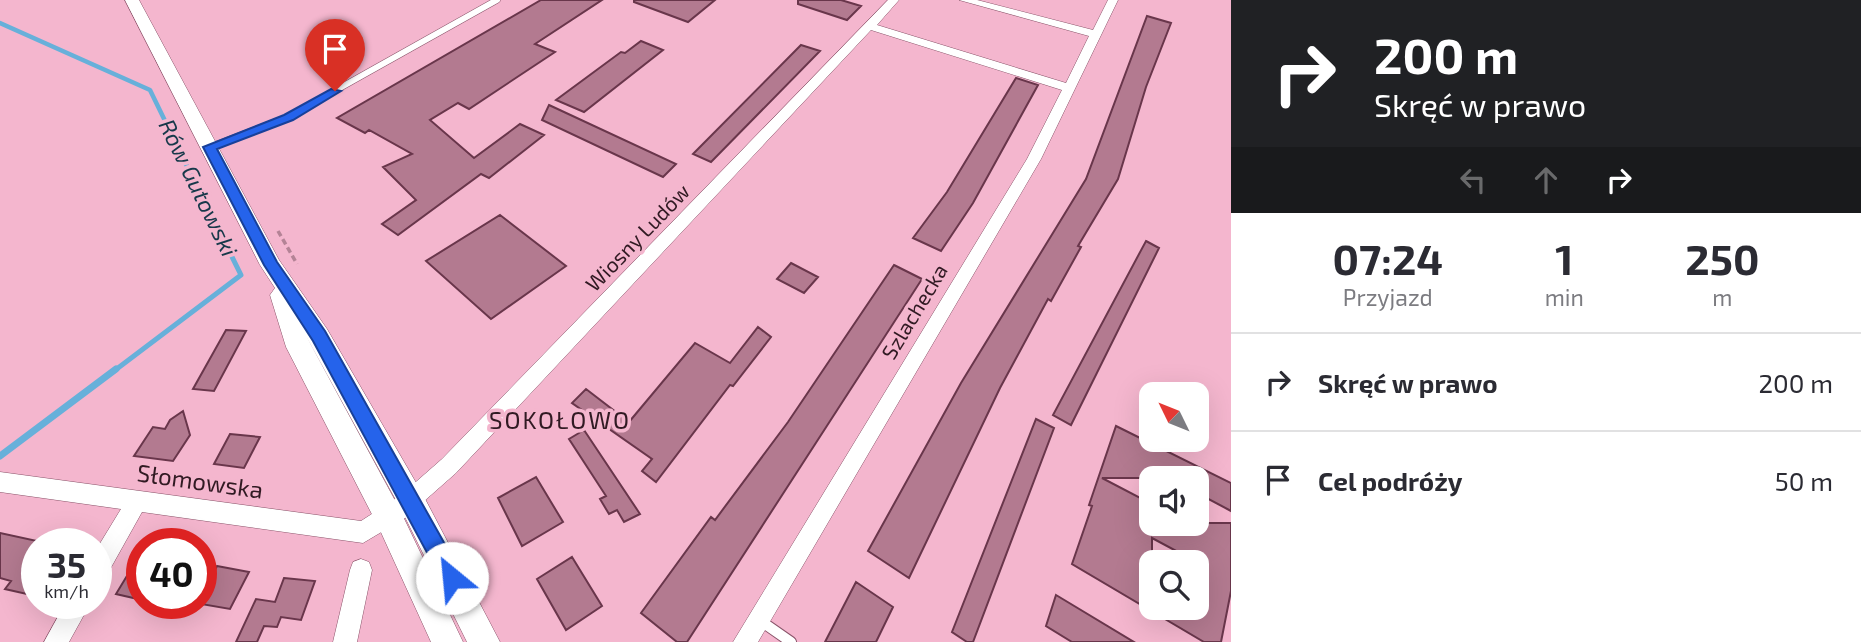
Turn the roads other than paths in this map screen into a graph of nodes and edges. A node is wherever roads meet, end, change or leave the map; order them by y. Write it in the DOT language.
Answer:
graph roads {
  1 [pos="132,0"];
  2 [pos="497,0"];
  3 [pos="894,0"];
  4 [pos="964,0"];
  5 [pos="1113,0"];
  6 [pos="869,26"];
  7 [pos="1096,34"];
  8 [pos="1069,88"];
  9 [pos="210,147"];
  10 [pos="0,482"];
  11 [pos="138,499"];
  12 [pos="400,510"];
  13 [pos="112,544"];
  14 [pos="361,569"];
  15 [pos="69,619"];
  16 [pos="758,619"];
  17 [pos="56,642"];
  18 [pos="345,642"];
  19 [pos="447,642"];
  20 [pos="484,642"];
  21 [pos="745,642"];
  22 [pos="790,642"];
  1 -- 9 [label="street"];
  2 -- 9 [label="lane"];
  3 -- 6 [label="street, Wiosny Ludów"];
  4 -- 7 [label="street"];
  5 -- 7 [label="street, Szlachecka"];
  6 -- 8 [label="street"];
  6 -- 12 [label="street, Wiosny Ludów"];
  7 -- 8 [label="street, Szlachecka"];
  8 -- 16 [label="street, Szlachecka"];
  9 -- 12 [label="street"];
  10 -- 11 [label="street, Słomowska"];
  11 -- 12 [label="street, Słomowska"];
  11 -- 13 [label="street"];
  12 -- 19 [label="street"];
  12 -- 20 [label="street"];
  14 -- 18 [label="street"];
  15 -- 17 [label="street"];
  16 -- 21 [label="street, Szlachecka"];
  16 -- 22 [label="lane"];
}
